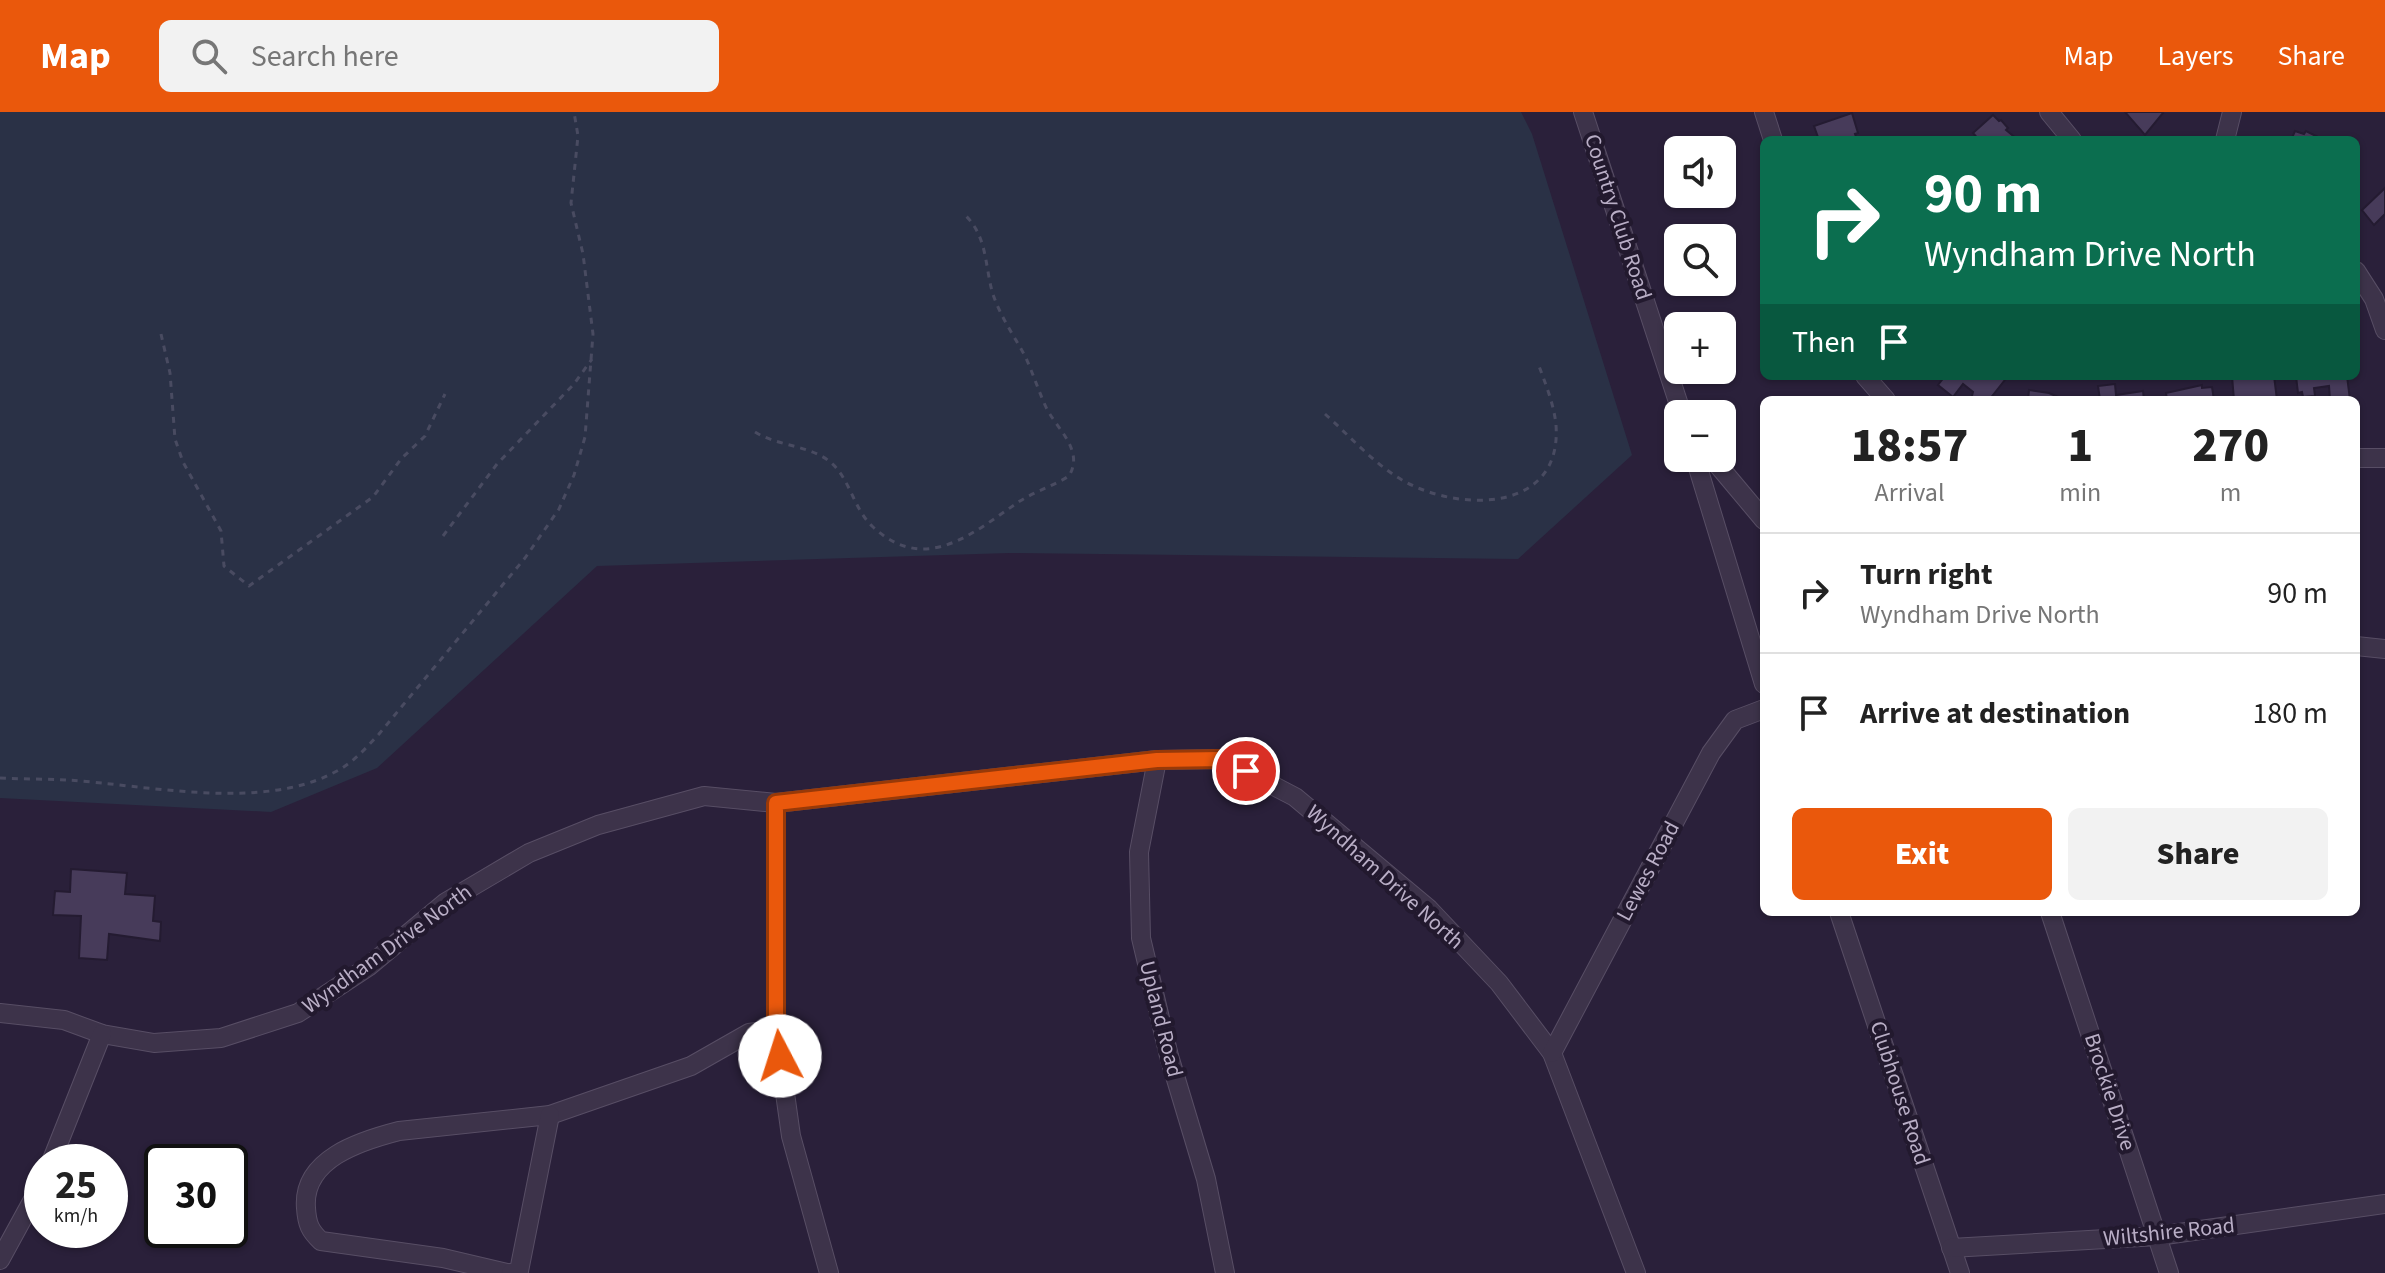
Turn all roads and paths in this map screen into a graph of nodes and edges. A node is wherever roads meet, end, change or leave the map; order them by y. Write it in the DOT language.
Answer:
graph roads {
  1 [pos="574,112"];
  2 [pos="1583,112"];
  3 [pos="1764,112"];
  4 [pos="2049,112"];
  5 [pos="2232,112"];
  6 [pos="1772,136"];
  7 [pos="2069,136"];
  8 [pos="2226,136"];
  9 [pos="966,216"];
  10 [pos="2360,277"];
  11 [pos="2385,330"];
  12 [pos="161,334"];
  13 [pos="592,359"];
  14 [pos="1539,366"];
  15 [pos="1868,380"];
  16 [pos="445,394"];
  17 [pos="1882,396"];
  18 [pos="1677,400"];
  19 [pos="1325,414"];
  20 [pos="755,432"];
  21 [pos="2360,458"];
  22 [pos="2385,459"];
  23 [pos="1699,472"];
  24 [pos="1724,472"];
  25 [pos="1760,515"];
  26 [pos="443,536"];
  27 [pos="2360,646"];
  28 [pos="2385,649"];
  29 [pos="1760,671"];
  30 [pos="1760,711"];
  31 [pos="1157,760"];
  32 [pos="0,778"];
  33 [pos="776,803"];
  34 [pos="1840,916"];
  35 [pos="2051,916"];
  36 [pos="0,1013"];
  37 [pos="776,1029"];
  38 [pos="102,1034"];
  39 [pos="1552,1053"];
  40 [pos="550,1115"];
  41 [pos="58,1144"];
  42 [pos="2385,1204"];
  43 [pos="24,1216"];
  44 [pos="2158,1236"];
  45 [pos="1951,1248"];
  46 [pos="0,1260"];
  47 [pos="509,1273"];
  48 [pos="829,1273"];
  49 [pos="1225,1273"];
  50 [pos="1636,1273"];
  51 [pos="1960,1273"];
  52 [pos="2169,1273"];
  1 -- 13 [label="path"];
  2 -- 18 [label="street, Country Club Road"];
  3 -- 6 [label="street"];
  4 -- 7 [label="street"];
  5 -- 8 [label="street"];
  9 -- 20 [label="path"];
  10 -- 11 [label="street"];
  12 -- 16 [label="path"];
  13 -- 26 [label="path"];
  13 -- 32 [label="path"];
  14 -- 19 [label="path"];
  15 -- 17 [label="street"];
  21 -- 22 [label="street"];
  23 -- 29 [label="street"];
  24 -- 25 [label="street"];
  27 -- 28 [label="street"];
  30 -- 39 [label="street, Lewes Road"];
  31 -- 33 [label="street, Wyndham Drive North"];
  31 -- 39 [label="street, Wyndham Drive North"];
  31 -- 49 [label="street, Upland Road"];
  33 -- 37 [label="street"];
  33 -- 38 [label="street, Wyndham Drive North"];
  34 -- 45 [label="street, Clubhouse Road"];
  35 -- 44 [label="street, Brockie Drive"];
  36 -- 38 [label="street, Wyndham Drive North"];
  37 -- 40 [label="street"];
  37 -- 48 [label="street"];
  38 -- 41 [label="street"];
  39 -- 50 [label="street, Wyndham Drive North"];
  40 -- 47 [label="street"];
  40 -- 47 [label="street"];
  42 -- 44 [label="street, Wiltshire Road"];
  43 -- 46 [label="street"];
  44 -- 45 [label="street, Wiltshire Road"];
  44 -- 52 [label="street, Brockie Drive"];
  45 -- 51 [label="street, Clubhouse Road"];
}
